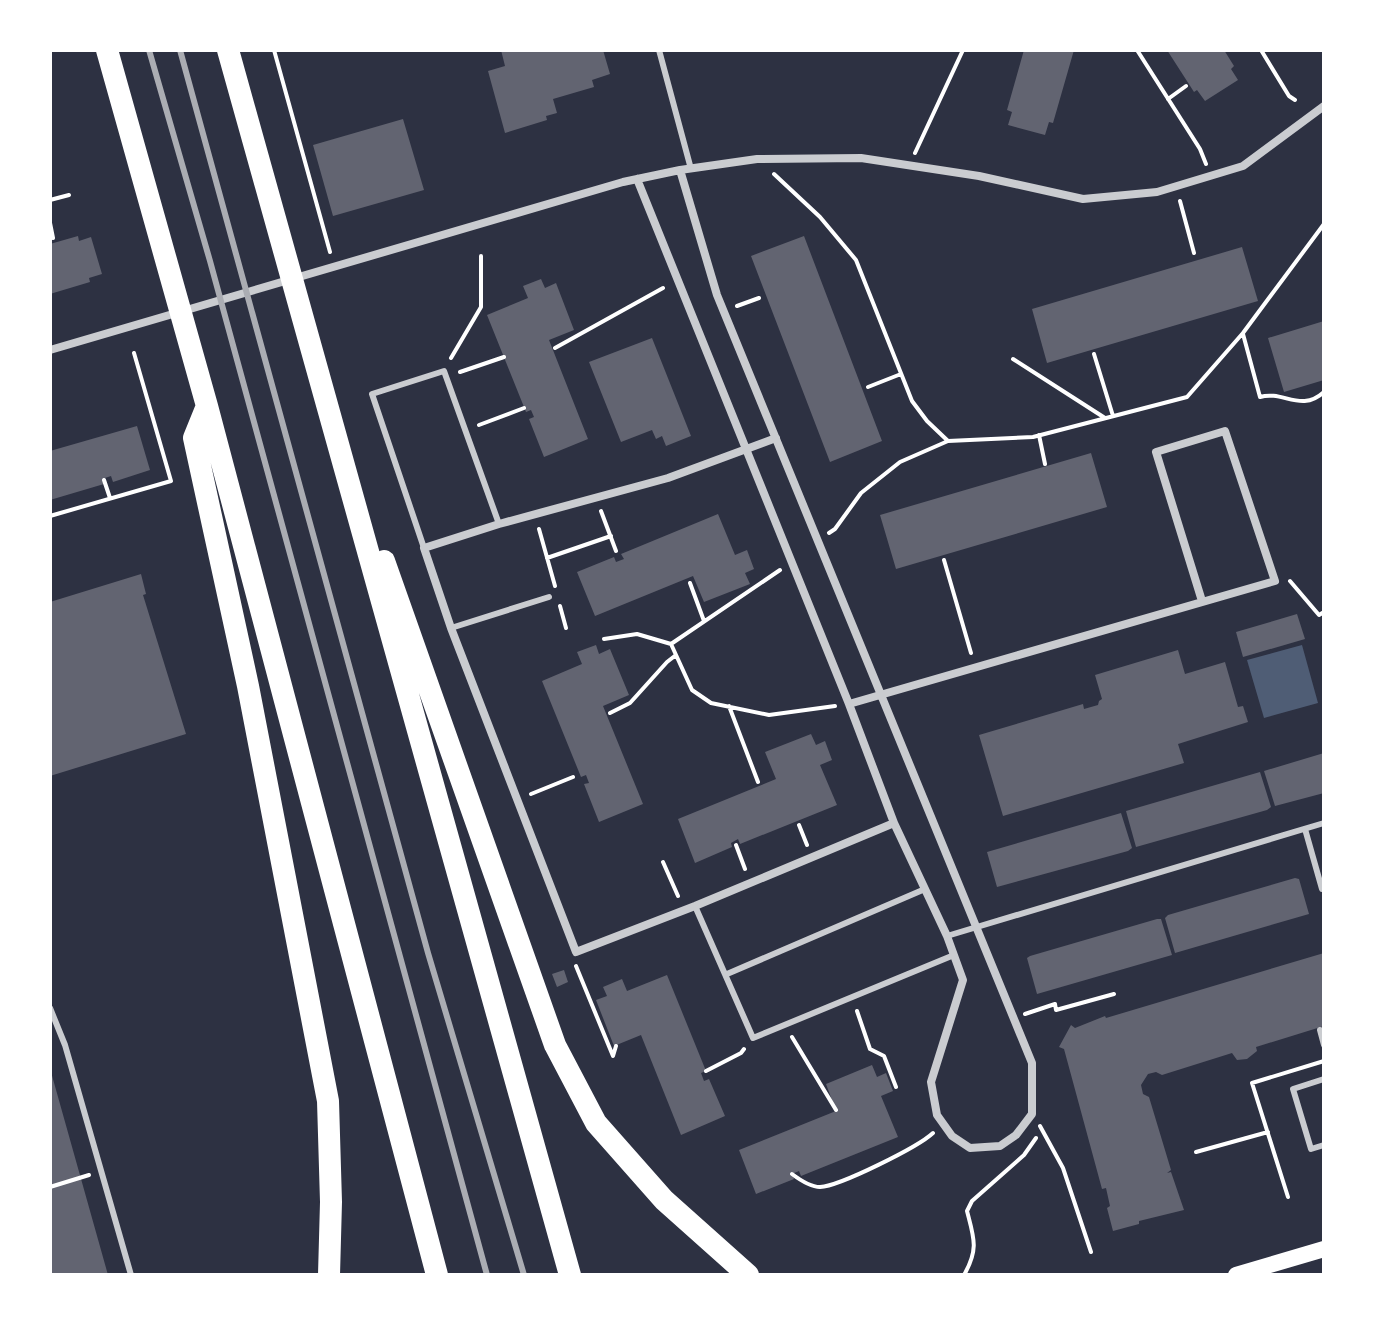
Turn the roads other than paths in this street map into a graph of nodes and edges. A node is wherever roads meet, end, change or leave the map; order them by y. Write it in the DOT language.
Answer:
graph roads {
  1 [pos="107,50"];
  2 [pos="228,50"];
  3 [pos="659,50"];
  4 [pos="1324,106"];
  5 [pos="691,169"];
  6 [pos="680,170"];
  7 [pos="637,179"];
  8 [pos="50,350"];
  9 [pos="318,372"];
  10 [pos="207,406"];
  11 [pos="776,438"];
  12 [pos="747,449"];
  13 [pos="499,524"];
  14 [pos="424,548"];
  15 [pos="549,597"];
  16 [pos="1202,601"];
  17 [pos="451,628"];
  18 [pos="882,693"];
  19 [pos="849,704"];
  20 [pos="894,823"];
  21 [pos="1324,823"];
  22 [pos="1305,829"];
  23 [pos="925,889"];
  24 [pos="1322,889"];
  25 [pos="695,906"];
  26 [pos="978,927"];
  27 [pos="947,936"];
  28 [pos="954,955"];
  29 [pos="727,974"];
  30 [pos="50,1008"];
  31 [pos="1320,1030"];
  32 [pos="1324,1045"];
  33 [pos="1324,1079"];
  34 [pos="1324,1145"];
  35 [pos="1324,1249"];
  36 [pos="131,1275"];
  37 [pos="329,1275"];
  38 [pos="437,1275"];
  39 [pos="570,1275"];
  40 [pos="748,1275"];
  41 [pos="1236,1275"];
  1 -- 10 [label="highway"];
  2 -- 9 [label="highway"];
  3 -- 5 [label="lane"];
  4 -- 5 [label="street"];
  5 -- 6 [label="street"];
  6 -- 7 [label="street"];
  6 -- 11 [label="street"];
  7 -- 8 [label="street"];
  7 -- 12 [label="street"];
  9 -- 39 [label="highway"];
  9 -- 40 [label="highway"];
  10 -- 37 [label="highway"];
  10 -- 38 [label="highway"];
  11 -- 12 [label="street"];
  11 -- 18 [label="street"];
  12 -- 13 [label="street"];
  12 -- 19 [label="street"];
  13 -- 14 [label="street"];
  13 -- 14 [label="lane"];
  14 -- 17 [label="street"];
  15 -- 17 [label="lane"];
  16 -- 16 [label="street"];
  16 -- 18 [label="street"];
  17 -- 25 [label="street"];
  18 -- 19 [label="street"];
  18 -- 26 [label="street"];
  19 -- 20 [label="street"];
  20 -- 23 [label="street"];
  20 -- 25 [label="street"];
  21 -- 22 [label="lane"];
  22 -- 24 [label="lane"];
  22 -- 26 [label="lane"];
  23 -- 27 [label="street"];
  23 -- 29 [label="lane"];
  25 -- 29 [label="lane"];
  26 -- 27 [label="lane"];
  26 -- 28 [label="street"];
  27 -- 28 [label="street"];
  28 -- 29 [label="lane"];
  30 -- 36 [label="lane"];
  31 -- 32 [label="lane"];
  33 -- 34 [label="lane"];
  35 -- 41 [label="main road"];
}
